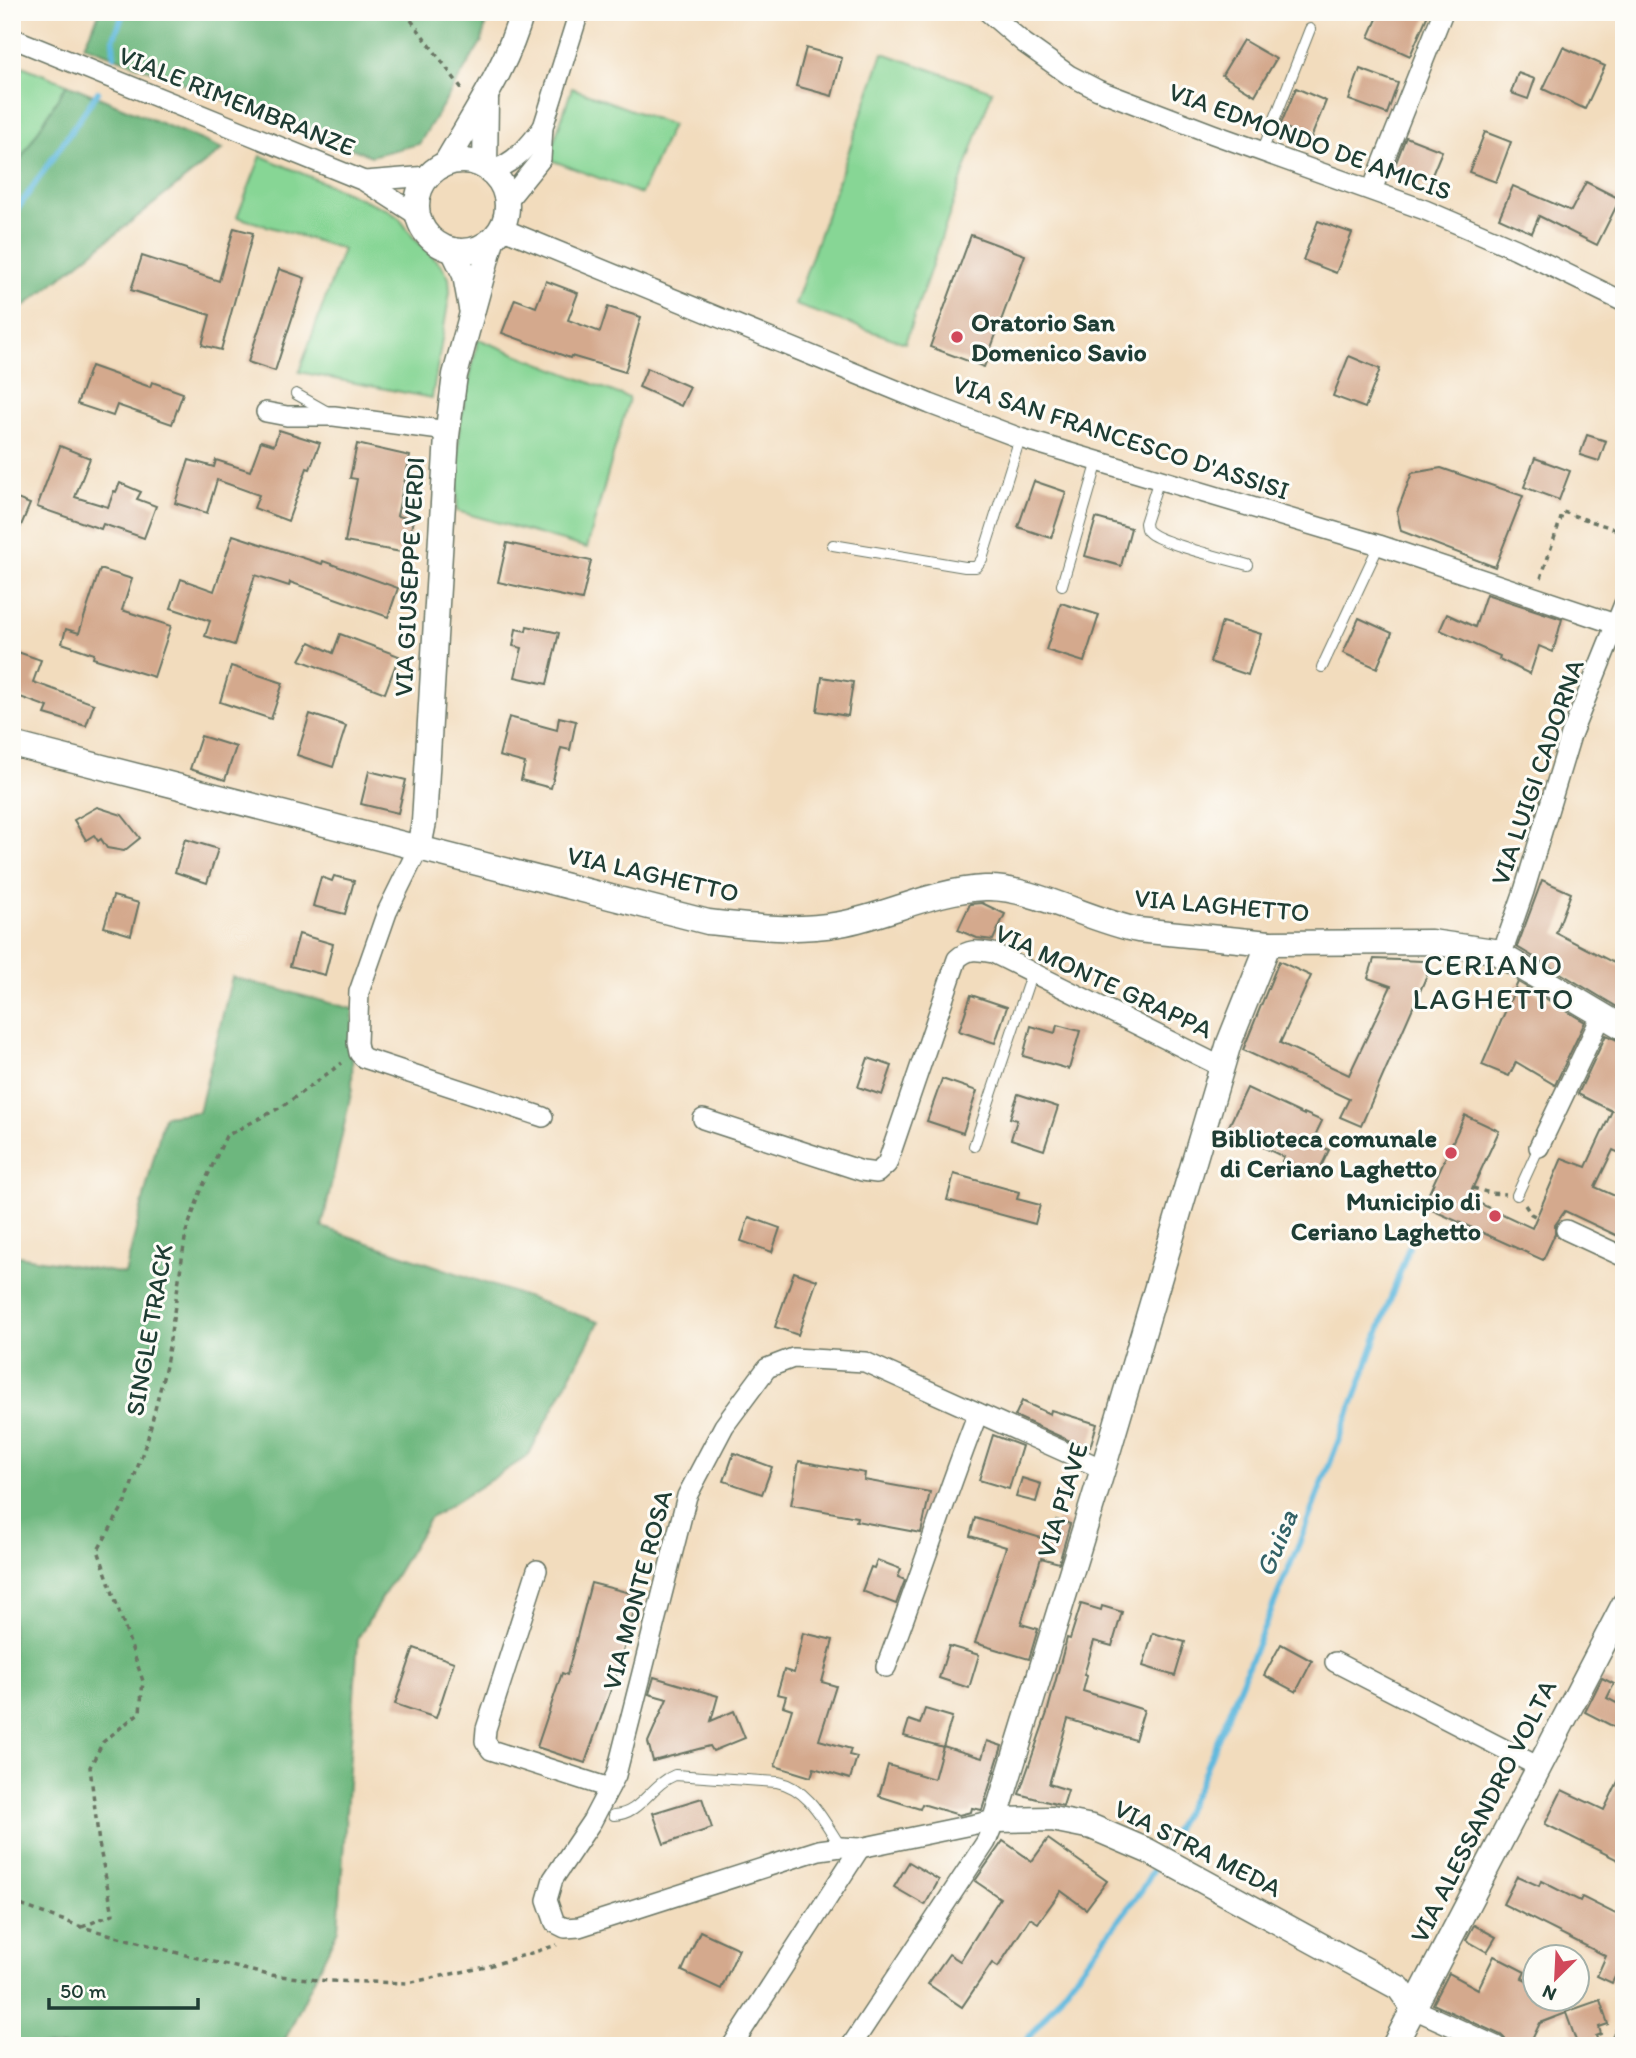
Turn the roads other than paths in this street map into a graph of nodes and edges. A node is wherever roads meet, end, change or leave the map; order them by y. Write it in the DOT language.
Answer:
graph roads {
  1 [pos="522,12"];
  2 [pos="579,12"];
  3 [pos="988,12"];
  4 [pos="1443,12"];
  5 [pos="1310,29"];
  6 [pos="12,38"];
  7 [pos="477,98"];
  8 [pos="543,127"];
  9 [pos="1262,152"];
  10 [pos="437,169"];
  11 [pos="487,169"];
  12 [pos="364,181"];
  13 [pos="1372,190"];
  14 [pos="507,201"];
  15 [pos="417,215"];
  16 [pos="497,234"];
  17 [pos="453,250"];
  18 [pos="1624,302"];
  19 [pos="471,312"];
  20 [pos="296,394"];
  21 [pos="266,412"];
  22 [pos="334,416"];
  23 [pos="448,431"];
  24 [pos="1020,438"];
  25 [pos="1098,461"];
  26 [pos="1159,479"];
  27 [pos="833,545"];
  28 [pos="1379,545"];
  29 [pos="1248,565"];
  30 [pos="1062,585"];
  31 [pos="1624,604"];
  32 [pos="1620,626"];
  33 [pos="1322,667"];
  34 [pos="12,744"];
  35 [pos="419,847"];
  36 [pos="1269,943"];
  37 [pos="1494,951"];
  38 [pos="1032,972"];
  39 [pos="1602,1015"];
  40 [pos="1624,1028"];
  41 [pos="1222,1067"];
  42 [pos="542,1116"];
  43 [pos="703,1119"];
  44 [pos="974,1146"];
  45 [pos="1539,1147"];
  46 [pos="1517,1195"];
  47 [pos="1566,1230"];
  48 [pos="1624,1257"];
  49 [pos="978,1413"];
  50 [pos="1103,1469"];
  51 [pos="537,1570"];
  52 [pos="1624,1604"];
  53 [pos="1335,1662"];
  54 [pos="886,1667"];
  55 [pos="1539,1768"];
  56 [pos="609,1788"];
  57 [pos="614,1815"];
  58 [pos="995,1820"];
  59 [pos="850,1848"];
  60 [pos="565,1928"];
  61 [pos="1414,2009"];
  62 [pos="1624,2035"];
  63 [pos="732,2046"];
  64 [pos="851,2046"];
  65 [pos="1394,2046"];
  66 [pos="1496,2046"];
  67 [pos="1619,2046"];
  1 -- 7 [label="street"];
  2 -- 8 [label="street"];
  3 -- 9 [label="street, VIA EDMONDO DE AMICIS"];
  4 -- 13 [label="street"];
  5 -- 9 [label="lane"];
  6 -- 12 [label="street, VIALE RIMEMBRANZE"];
  7 -- 10 [label="street"];
  7 -- 11 [label="street"];
  8 -- 11 [label="street"];
  8 -- 14 [label="street"];
  9 -- 13 [label="street, VIA EDMONDO DE AMICIS"];
  10 -- 11 [label="street"];
  10 -- 12 [label="street, VIALE RIMEMBRANZE"];
  10 -- 15 [label="street"];
  11 -- 14 [label="street"];
  12 -- 15 [label="street, VIALE RIMEMBRANZE"];
  13 -- 18 [label="street, VIA EDMONDO DE AMICIS"];
  14 -- 16 [label="street"];
  15 -- 17 [label="street"];
  16 -- 17 [label="street"];
  16 -- 19 [label="street, VIA GIUSEPPE VERDI"];
  16 -- 24 [label="street, VIA SAN FRANCESCO D'ASSISI"];
  17 -- 19 [label="street, VIA GIUSEPPE VERDI"];
  19 -- 23 [label="street, VIA GIUSEPPE VERDI"];
  20 -- 22 [label="lane"];
  21 -- 22 [label="street"];
  22 -- 23 [label="street"];
  23 -- 35 [label="street, VIA GIUSEPPE VERDI"];
  24 -- 25 [label="street, VIA SAN FRANCESCO D'ASSISI"];
  24 -- 27 [label="lane"];
  25 -- 26 [label="street, VIA SAN FRANCESCO D'ASSISI"];
  25 -- 30 [label="lane"];
  26 -- 28 [label="street, VIA SAN FRANCESCO D'ASSISI"];
  26 -- 29 [label="lane"];
  28 -- 32 [label="street, VIA SAN FRANCESCO D'ASSISI"];
  28 -- 33 [label="lane"];
  31 -- 32 [label="street, VIA LUIGI CADORNA"];
  32 -- 37 [label="street, VIA LUIGI CADORNA"];
  34 -- 35 [label="street, VIA LAGHETTO"];
  35 -- 36 [label="street, VIA LAGHETTO"];
  35 -- 42 [label="street"];
  36 -- 37 [label="street, VIA LAGHETTO"];
  36 -- 41 [label="street, VIA PIAVE"];
  37 -- 39 [label="street"];
  38 -- 41 [label="street, VIA MONTE GRAPPA"];
  38 -- 43 [label="street, VIA MONTE GRAPPA"];
  38 -- 44 [label="lane"];
  39 -- 40 [label="street"];
  39 -- 45 [label="street"];
  41 -- 50 [label="street, VIA PIAVE"];
  45 -- 46 [label="lane"];
  47 -- 48 [label="street"];
  49 -- 50 [label="street, VIA MONTE ROSA"];
  49 -- 54 [label="street"];
  49 -- 56 [label="street, VIA MONTE ROSA"];
  50 -- 58 [label="street, VIA PIAVE"];
  51 -- 56 [label="street"];
  52 -- 55 [label="street, VIA ALESSANDRO VOLTA"];
  53 -- 55 [label="street"];
  55 -- 61 [label="street, VIA ALESSANDRO VOLTA"];
  56 -- 60 [label="street, VIA MONTE ROSA"];
  57 -- 59 [label="lane"];
  58 -- 59 [label="street, VIA STRA MEDA"];
  58 -- 61 [label="street, VIA STRA MEDA"];
  58 -- 64 [label="street, VIA PIAVE"];
  59 -- 60 [label="street, VIA STRA MEDA"];
  59 -- 63 [label="street"];
  61 -- 65 [label="street, VIA ALESSANDRO VOLTA"];
  61 -- 66 [label="street, VIA STRA MEDA"];
  62 -- 67 [label="street"];
}
